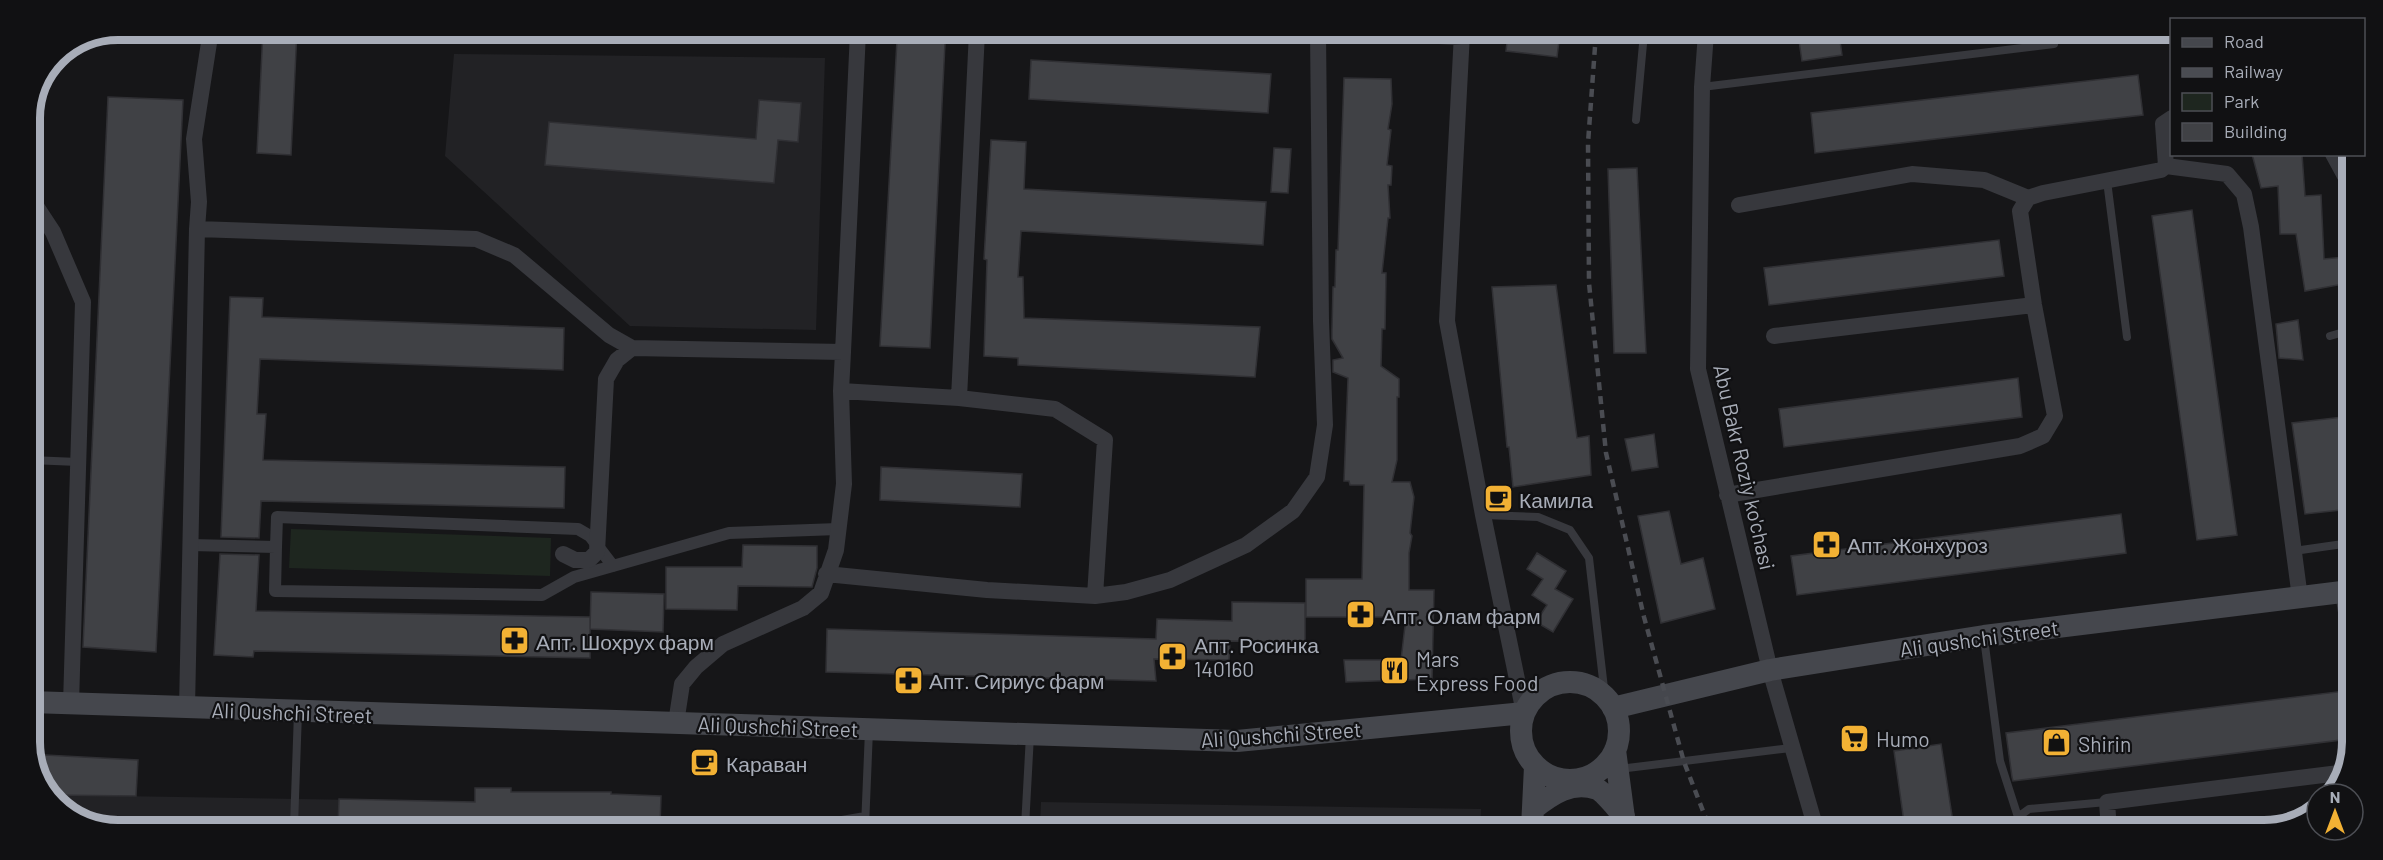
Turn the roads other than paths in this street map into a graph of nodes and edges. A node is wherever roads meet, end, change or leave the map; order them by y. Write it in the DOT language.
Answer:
graph roads {
  1 [pos="209,40"];
  2 [pos="858,40"];
  3 [pos="977,40"];
  4 [pos="1318,40"];
  5 [pos="1462,40"];
  6 [pos="1643,40"];
  7 [pos="1705,40"];
  8 [pos="2054,44"];
  9 [pos="1702,87"];
  10 [pos="2170,119"];
  11 [pos="1636,120"];
  12 [pos="2334,156"];
  13 [pos="2166,166"];
  14 [pos="2342,171"];
  15 [pos="2107,181"];
  16 [pos="2028,198"];
  17 [pos="1739,205"];
  18 [pos="40,212"];
  19 [pos="197,229"];
  20 [pos="2034,305"];
  21 [pos="2342,333"];
  22 [pos="1774,336"];
  23 [pos="2330,336"];
  24 [pos="2127,337"];
  25 [pos="632,348"];
  26 [pos="843,352"];
  27 [pos="841,391"];
  28 [pos="959,398"];
  29 [pos="41,460"];
  30 [pos="78,462"];
  31 [pos="1727,495"];
  32 [pos="1482,515"];
  33 [pos="838,530"];
  34 [pos="2342,544"];
  35 [pos="597,545"];
  36 [pos="190,546"];
  37 [pos="276,547"];
  38 [pos="2294,551"];
  39 [pos="564,554"];
  40 [pos="614,566"];
  41 [pos="826,574"];
  42 [pos="2342,593"];
  43 [pos="1095,596"];
  44 [pos="2300,598"];
  45 [pos="1984,636"];
  46 [pos="1770,670"];
  47 [pos="41,703"];
  48 [pos="1609,703"];
  49 [pos="70,704"];
  50 [pos="187,708"];
  51 [pos="298,712"];
  52 [pos="1524,713"];
  53 [pos="676,723"];
  54 [pos="869,729"];
  55 [pos="1030,735"];
  56 [pos="1791,748"];
  57 [pos="1616,760"];
  58 [pos="1535,766"];
  59 [pos="2335,773"];
  60 [pos="2107,802"];
  61 [pos="865,816"];
  62 [pos="2018,817"];
  63 [pos="1532,819"];
  64 [pos="294,820"];
  65 [pos="842,820"];
  66 [pos="865,820"];
  67 [pos="1024,820"];
  68 [pos="1625,820"];
  69 [pos="1627,820"];
  70 [pos="1813,820"];
  71 [pos="2017,820"];
  72 [pos="2108,820"];
  1 -- 19 [label="street"];
  2 -- 26 [label="street"];
  3 -- 28 [label="street"];
  4 -- 43 [label="street"];
  5 -- 32 [label="street"];
  6 -- 11 [label="lane"];
  7 -- 9 [label="street, Abu Bakr Roziy ko'chasi"];
  8 -- 9 [label="lane"];
  9 -- 31 [label="street, Abu Bakr Roziy ko'chasi"];
  10 -- 13 [label="street"];
  12 -- 14 [label="street"];
  13 -- 15 [label="street"];
  13 -- 38 [label="street"];
  15 -- 16 [label="street"];
  15 -- 24 [label="lane"];
  16 -- 17 [label="street"];
  16 -- 20 [label="street"];
  18 -- 30 [label="street"];
  19 -- 25 [label="street"];
  19 -- 36 [label="street"];
  20 -- 22 [label="street"];
  20 -- 31 [label="street"];
  21 -- 23 [label="lane"];
  25 -- 26 [label="street"];
  25 -- 35 [label="street"];
  26 -- 27 [label="street"];
  27 -- 28 [label="street"];
  27 -- 33 [label="street"];
  28 -- 43 [label="street"];
  29 -- 30 [label="lane"];
  30 -- 49 [label="street"];
  31 -- 46 [label="street, Abu Bakr Roziy ko'chasi"];
  32 -- 48 [label="lane"];
  32 -- 52 [label="street"];
  33 -- 40 [label="street"];
  33 -- 41 [label="street"];
  34 -- 38 [label="lane"];
  35 -- 37 [label="street"];
  35 -- 39 [label="street"];
  35 -- 40 [label="street"];
  36 -- 37 [label="street"];
  36 -- 50 [label="street"];
  37 -- 40 [label="street"];
  38 -- 44 [label="street"];
  41 -- 43 [label="street"];
  41 -- 53 [label="street"];
  42 -- 44 [label="main road, Ali qushchi Street"];
  44 -- 45 [label="main road, Ali qushchi Street"];
  45 -- 46 [label="main road, Ali qushchi Street"];
  45 -- 62 [label="lane"];
  46 -- 48 [label="main road, Ali qushchi Street"];
  46 -- 56 [label="street, Abu Bakr Roziy ko'chasi"];
  47 -- 49 [label="main road, Ali Qushchi Street"];
  48 -- 52 [label="main road"];
  48 -- 57 [label="main road"];
  49 -- 50 [label="main road, Ali Qushchi Street"];
  50 -- 51 [label="main road, Ali Qushchi Street"];
  51 -- 53 [label="main road, Ali Qushchi Street"];
  51 -- 64 [label="lane"];
  52 -- 55 [label="main road, Ali Qushchi Street"];
  52 -- 58 [label="main road"];
  53 -- 54 [label="main road, Ali Qushchi Street"];
  54 -- 55 [label="main road, Ali Qushchi Street"];
  54 -- 61 [label="lane"];
  55 -- 67 [label="lane"];
  56 -- 57 [label="lane"];
  56 -- 70 [label="street, Abu Bakr Roziy ko'chasi"];
  57 -- 58 [label="main road"];
  57 -- 69 [label="main road"];
  58 -- 63 [label="main road"];
  59 -- 60 [label="street"];
  60 -- 62 [label="lane"];
  60 -- 72 [label="street"];
  61 -- 65 [label="lane"];
  61 -- 66 [label="lane"];
  62 -- 71 [label="lane"];
  63 -- 68 [label="main road"];
}
